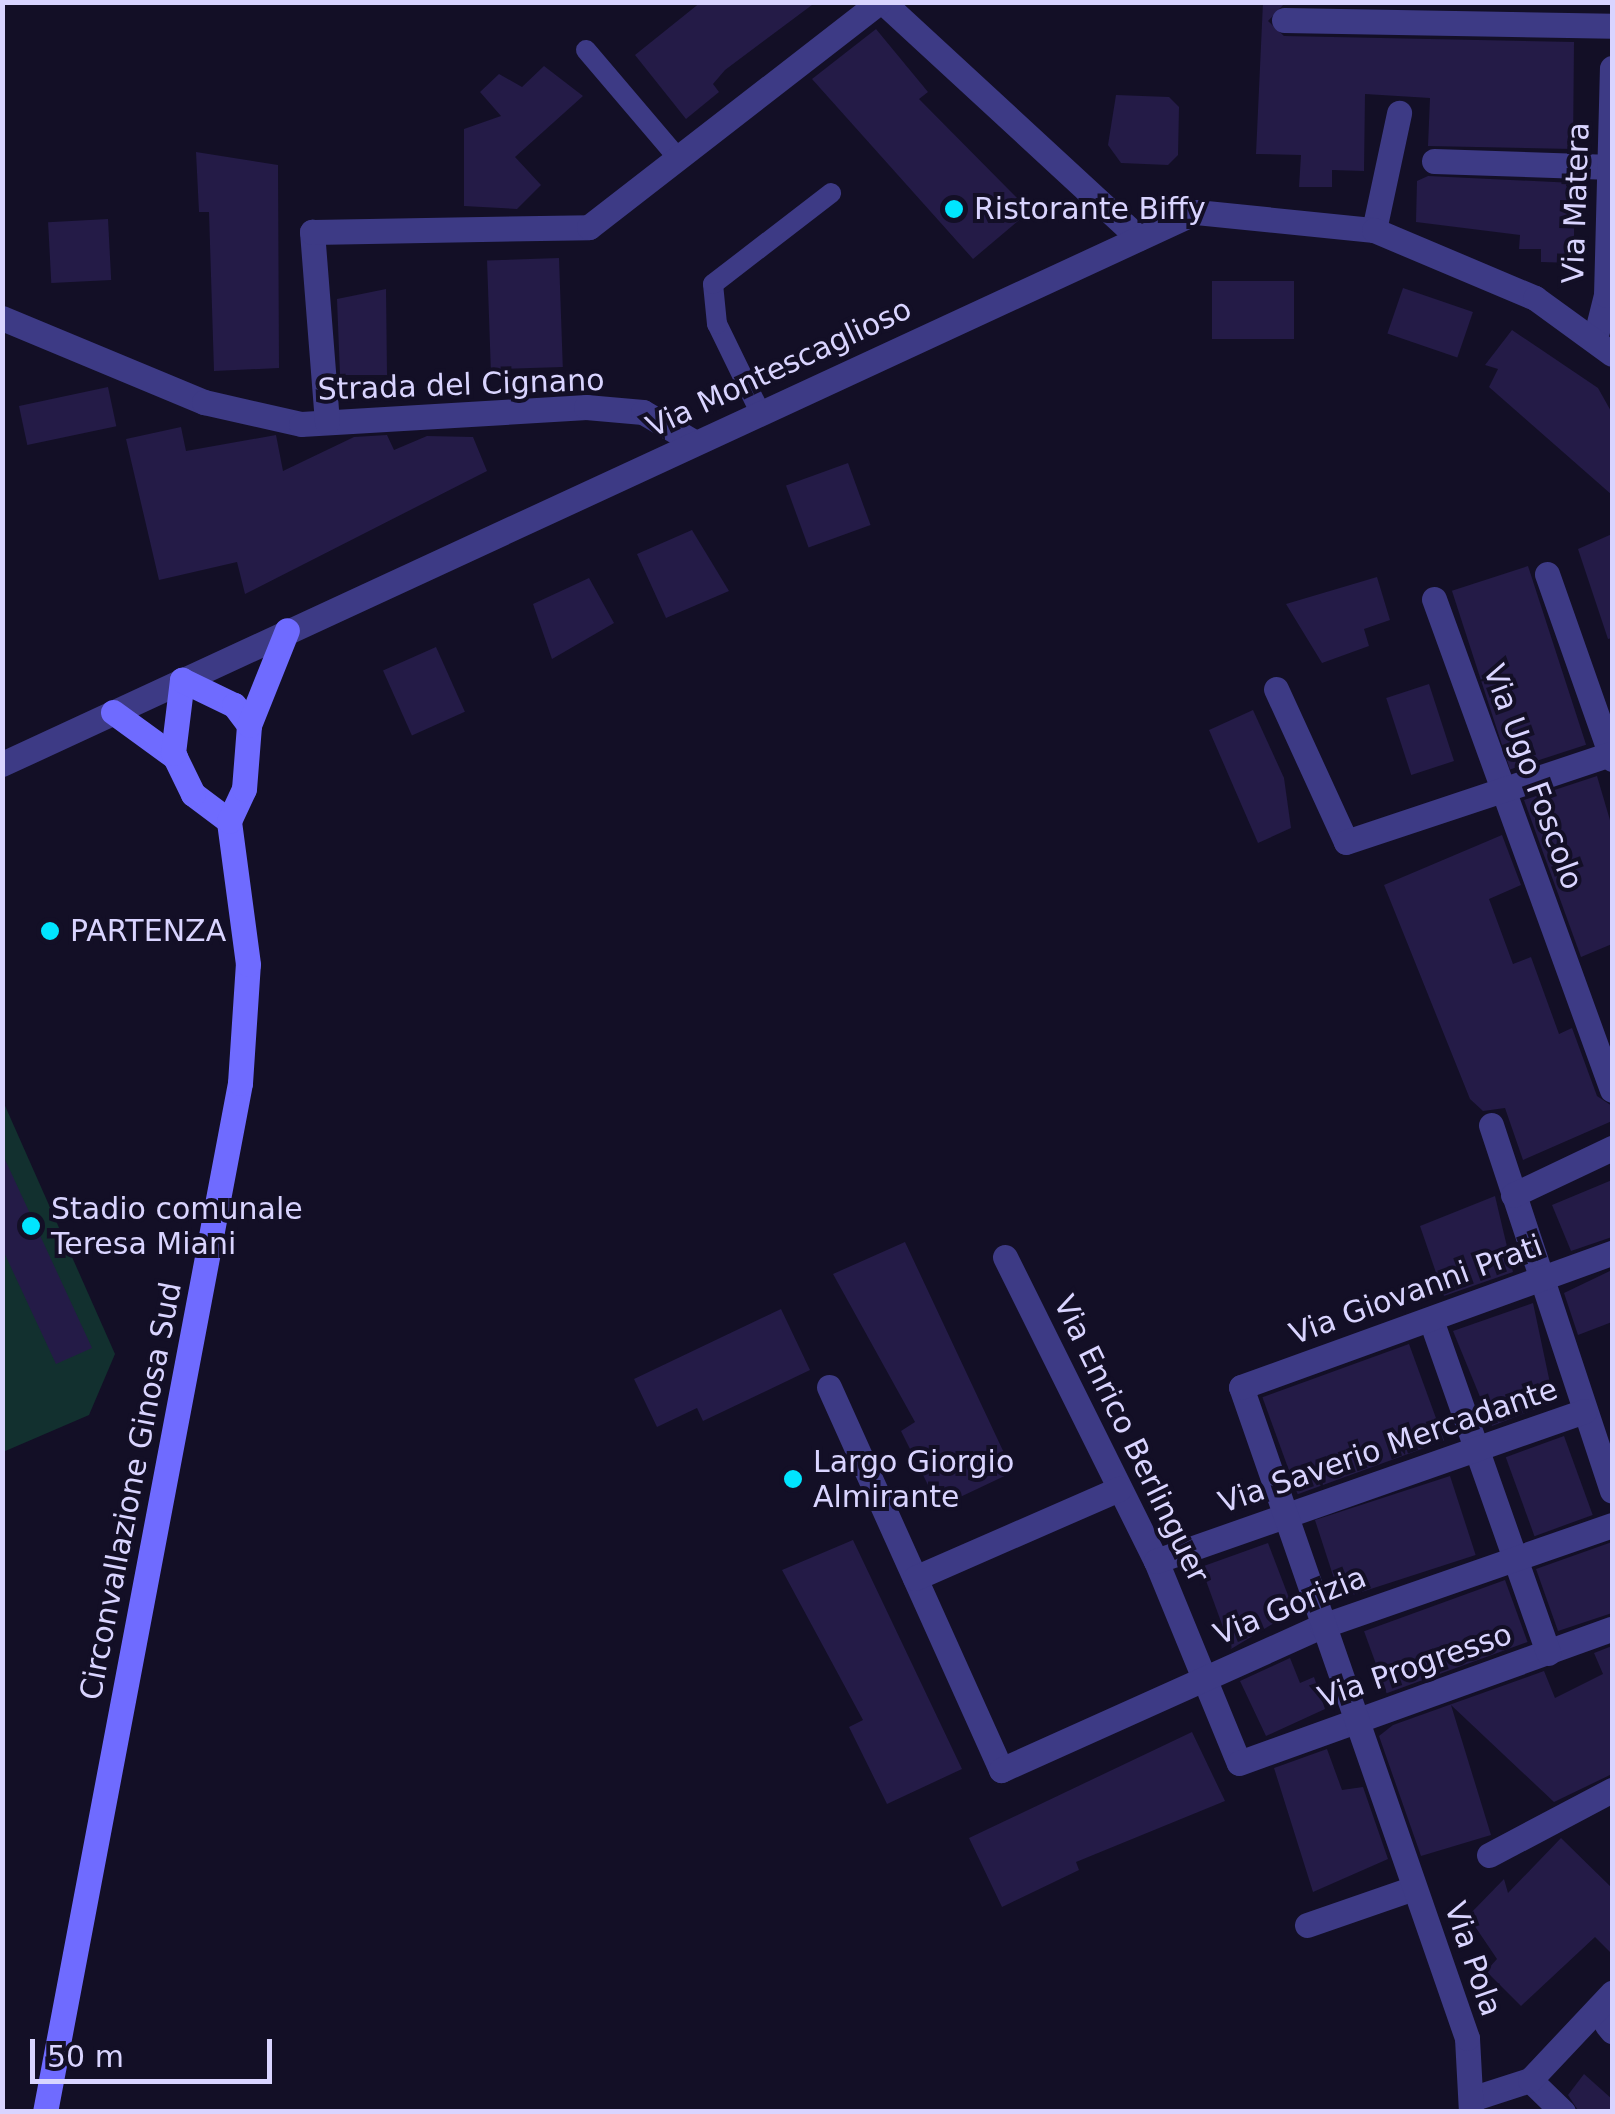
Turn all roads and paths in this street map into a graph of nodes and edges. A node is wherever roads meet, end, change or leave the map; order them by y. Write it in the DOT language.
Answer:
graph roads {
  1 [pos="881,2"];
  2 [pos="1367,12"];
  3 [pos="1284,20"];
  4 [pos="1612,26"];
  5 [pos="586,50"];
  6 [pos="1612,68"];
  7 [pos="1399,114"];
  8 [pos="678,158"];
  9 [pos="1434,161"];
  10 [pos="1611,167"];
  11 [pos="830,193"];
  12 [pos="1374,230"];
  13 [pos="1139,238"];
  14 [pos="2,318"];
  15 [pos="1607,342"];
  16 [pos="760,412"];
  17 [pos="327,422"];
  18 [pos="694,442"];
  19 [pos="1548,574"];
  20 [pos="1434,598"];
  21 [pos="287,630"];
  22 [pos="182,680"];
  23 [pos="1276,689"];
  24 [pos="113,712"];
  25 [pos="249,725"];
  26 [pos="1612,756"];
  27 [pos="175,757"];
  28 [pos="2,764"];
  29 [pos="1502,786"];
  30 [pos="229,820"];
  31 [pos="1612,1090"];
  32 [pos="1491,1125"];
  33 [pos="1612,1148"];
  34 [pos="1513,1195"];
  35 [pos="1612,1253"];
  36 [pos="1005,1257"];
  37 [pos="1541,1280"];
  38 [pos="1430,1320"];
  39 [pos="829,1387"];
  40 [pos="1241,1387"];
  41 [pos="1585,1411"];
  42 [pos="1476,1450"];
  43 [pos="1119,1488"];
  44 [pos="1612,1491"];
  45 [pos="1285,1518"];
  46 [pos="1612,1525"];
  47 [pos="1513,1554"];
  48 [pos="1156,1561"];
  49 [pos="914,1578"];
  50 [pos="1322,1626"];
  51 [pos="1612,1629"];
  52 [pos="1548,1653"];
  53 [pos="1207,1674"];
  54 [pos="1354,1722"];
  55 [pos="1238,1763"];
  56 [pos="1612,1790"];
  57 [pos="1489,1855"];
  58 [pos="1414,1888"];
  59 [pos="1306,1925"];
  60 [pos="1612,1993"];
  61 [pos="1530,2080"];
  62 [pos="1471,2106"];
  63 [pos="44,2112"];
  64 [pos="1563,2112"];
  1 -- 8 [label="street"];
  1 -- 13 [label="street"];
  2 -- 3 [label="street"];
  2 -- 4 [label="street"];
  5 -- 8 [label="lane"];
  6 -- 10 [label="street, Via Matera"];
  7 -- 12 [label="street"];
  8 -- 17 [label="street"];
  9 -- 10 [label="street"];
  10 -- 15 [label="street, Via Matera"];
  11 -- 16 [label="lane"];
  12 -- 13 [label="street, Via Montescaglioso"];
  12 -- 15 [label="street, Via Montescaglioso"];
  13 -- 16 [label="street, Via Montescaglioso"];
  14 -- 17 [label="street, Strada del Cignano"];
  16 -- 18 [label="street, Via Montescaglioso"];
  17 -- 18 [label="street, Strada del Cignano"];
  18 -- 21 [label="street, Via Montescaglioso"];
  19 -- 26 [label="street"];
  20 -- 29 [label="street, Via Ugo Foscolo"];
  21 -- 22 [label="street, Via Montescaglioso"];
  21 -- 25 [label="main road, Circonvallazione Ginosa Sud"];
  22 -- 24 [label="street, Via Montescaglioso"];
  22 -- 25 [label="main road"];
  22 -- 27 [label="main road"];
  23 -- 29 [label="street"];
  24 -- 27 [label="main road"];
  24 -- 28 [label="street, Via Montescaglioso"];
  25 -- 30 [label="main road, Circonvallazione Ginosa Sud"];
  26 -- 29 [label="street"];
  27 -- 30 [label="main road"];
  29 -- 31 [label="street, Via Ugo Foscolo"];
  30 -- 63 [label="main road, Circonvallazione Ginosa Sud"];
  32 -- 34 [label="street"];
  33 -- 34 [label="street"];
  34 -- 37 [label="street"];
  35 -- 37 [label="street, Via Giovanni Prati"];
  36 -- 43 [label="street, Via Enrico Berlinguer"];
  37 -- 38 [label="street, Via Giovanni Prati"];
  37 -- 41 [label="street"];
  38 -- 40 [label="street, Via Giovanni Prati"];
  38 -- 42 [label="street"];
  39 -- 49 [label="street"];
  40 -- 45 [label="street, Via Pola"];
  41 -- 42 [label="street, Via Saverio Mercadante"];
  41 -- 44 [label="street"];
  42 -- 45 [label="street, Via Saverio Mercadante"];
  42 -- 47 [label="street"];
  43 -- 48 [label="street, Via Enrico Berlinguer"];
  43 -- 49 [label="street"];
  45 -- 48 [label="street, Via Saverio Mercadante"];
  45 -- 50 [label="street, Via Pola"];
  46 -- 47 [label="street, Via Gorizia"];
  47 -- 50 [label="street, Via Gorizia"];
  47 -- 52 [label="street"];
  48 -- 53 [label="street, Via Enrico Berlinguer"];
  49 -- 53 [label="street, Via Gorizia"];
  50 -- 53 [label="street, Via Gorizia"];
  50 -- 54 [label="street, Via Pola"];
  51 -- 52 [label="street, Via Progresso"];
  52 -- 54 [label="street, Via Progresso"];
  53 -- 55 [label="street, Via Enrico Berlinguer"];
  54 -- 55 [label="street, Via Progresso"];
  54 -- 58 [label="street, Via Pola"];
  56 -- 57 [label="street"];
  58 -- 59 [label="street"];
  58 -- 62 [label="street, Via Pola"];
  60 -- 61 [label="street"];
  61 -- 62 [label="street"];
  61 -- 64 [label="street"];
}
